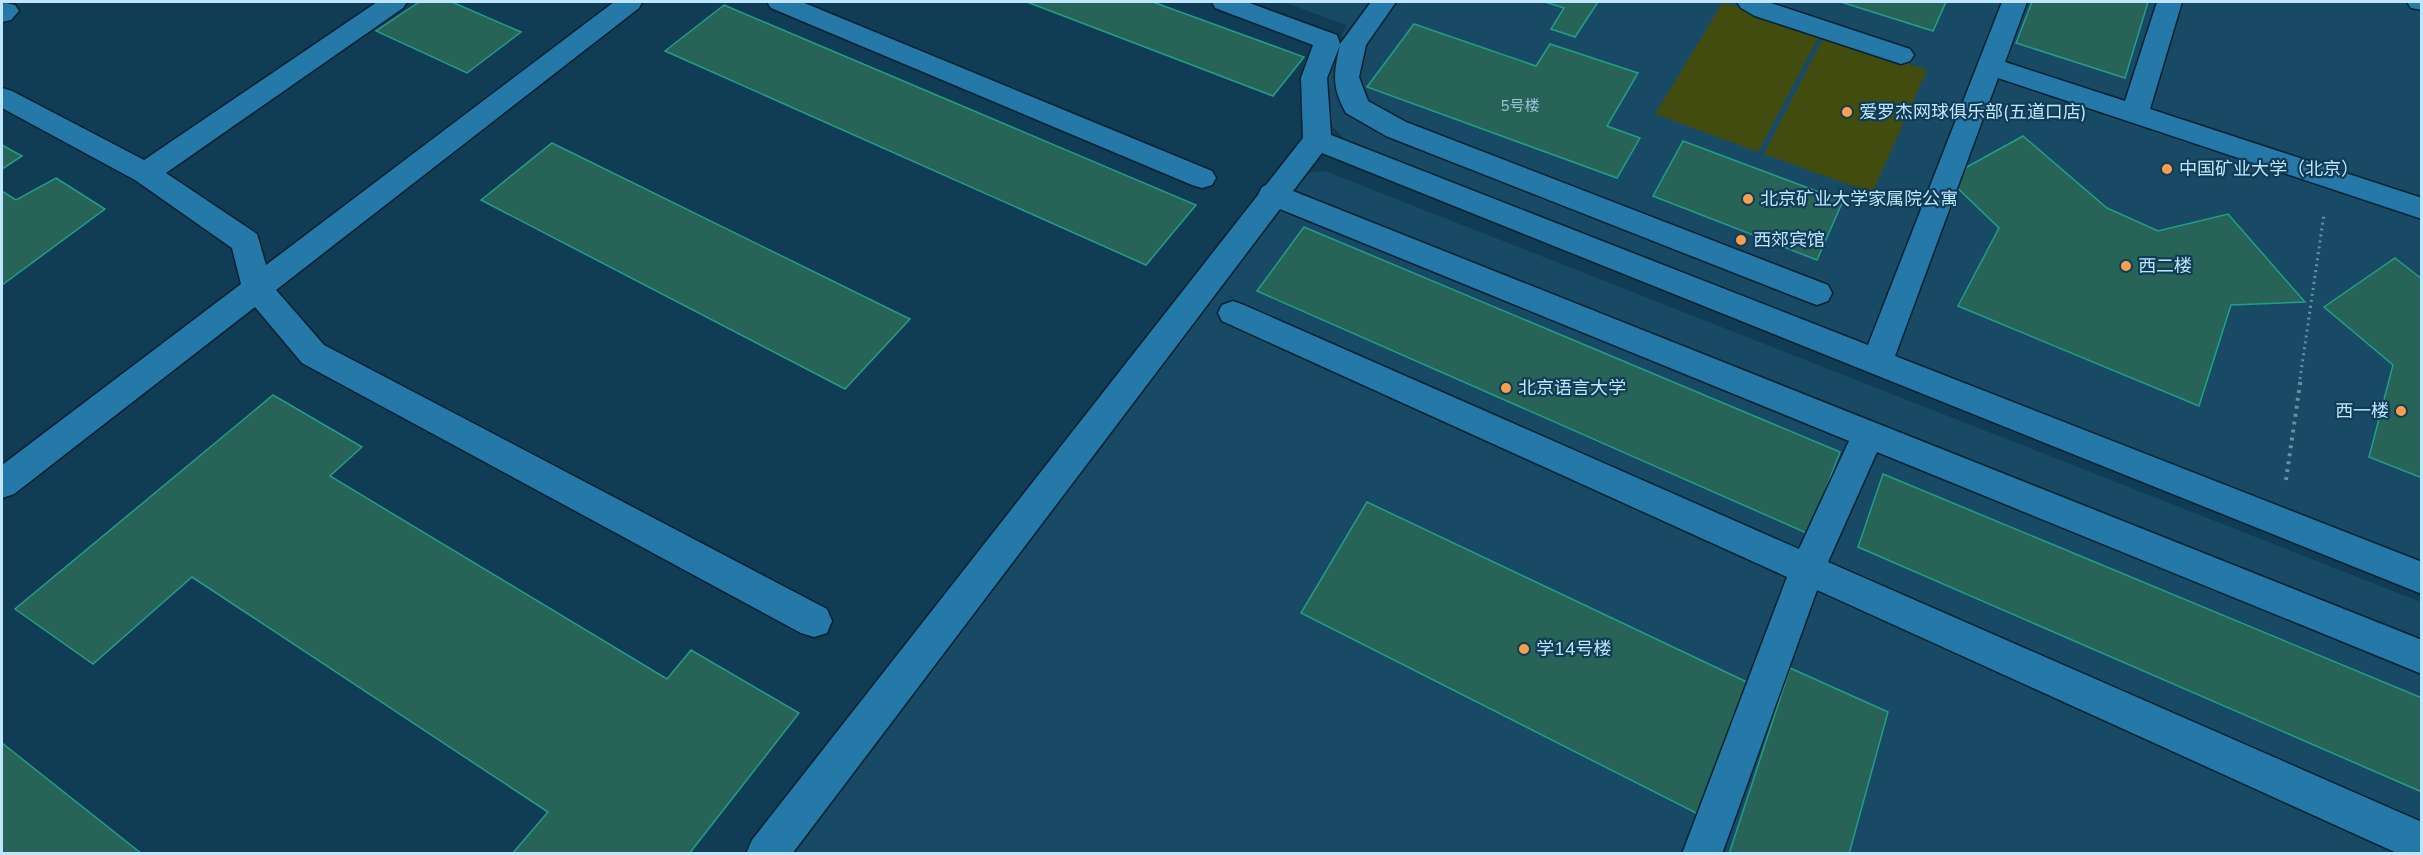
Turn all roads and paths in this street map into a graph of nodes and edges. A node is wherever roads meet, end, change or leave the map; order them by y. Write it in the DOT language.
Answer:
graph roads {
  1 [pos="394,2"];
  2 [pos="630,2"];
  3 [pos="780,2"];
  4 [pos="1224,2"];
  5 [pos="1384,2"];
  6 [pos="1750,2"];
  7 [pos="2014,2"];
  8 [pos="2170,2"];
  9 [pos="1900,55"];
  10 [pos="1989,66"];
  11 [pos="2,97"];
  12 [pos="2135,114"];
  13 [pos="1317,140"];
  14 [pos="145,173"];
  15 [pos="1202,178"];
  16 [pos="2329,179"];
  17 [pos="1272,194"];
  18 [pos="2421,209"];
  19 [pos="257,288"];
  20 [pos="1817,293"];
  21 [pos="1233,313"];
  22 [pos="1876,362"];
  23 [pos="1868,435"];
  24 [pos="2,484"];
  25 [pos="2280,522"];
  26 [pos="1807,570"];
  27 [pos="2421,578"];
  28 [pos="814,621"];
  29 [pos="2421,657"];
  30 [pos="2421,843"];
  31 [pos="766,854"];
  32 [pos="1702,854"];
  1 -- 14 [label="street"];
  2 -- 19 [label="street"];
  3 -- 15 [label="street"];
  4 -- 13 [label="street"];
  5 -- 20 [label="street"];
  6 -- 9 [label="street"];
  7 -- 10 [label="street"];
  8 -- 12 [label="street"];
  10 -- 12 [label="street"];
  10 -- 22 [label="street"];
  11 -- 14 [label="street"];
  12 -- 16 [label="street"];
  13 -- 17 [label="street"];
  13 -- 22 [label="street"];
  14 -- 19 [label="street"];
  16 -- 18 [label="street"];
  16 -- 25 [label="path"];
  17 -- 23 [label="street"];
  17 -- 31 [label="street"];
  19 -- 24 [label="street"];
  19 -- 28 [label="street"];
  21 -- 26 [label="street"];
  22 -- 25 [label="street"];
  23 -- 26 [label="street"];
  23 -- 29 [label="street"];
  25 -- 27 [label="street"];
  26 -- 30 [label="street"];
  26 -- 32 [label="street"];
}
